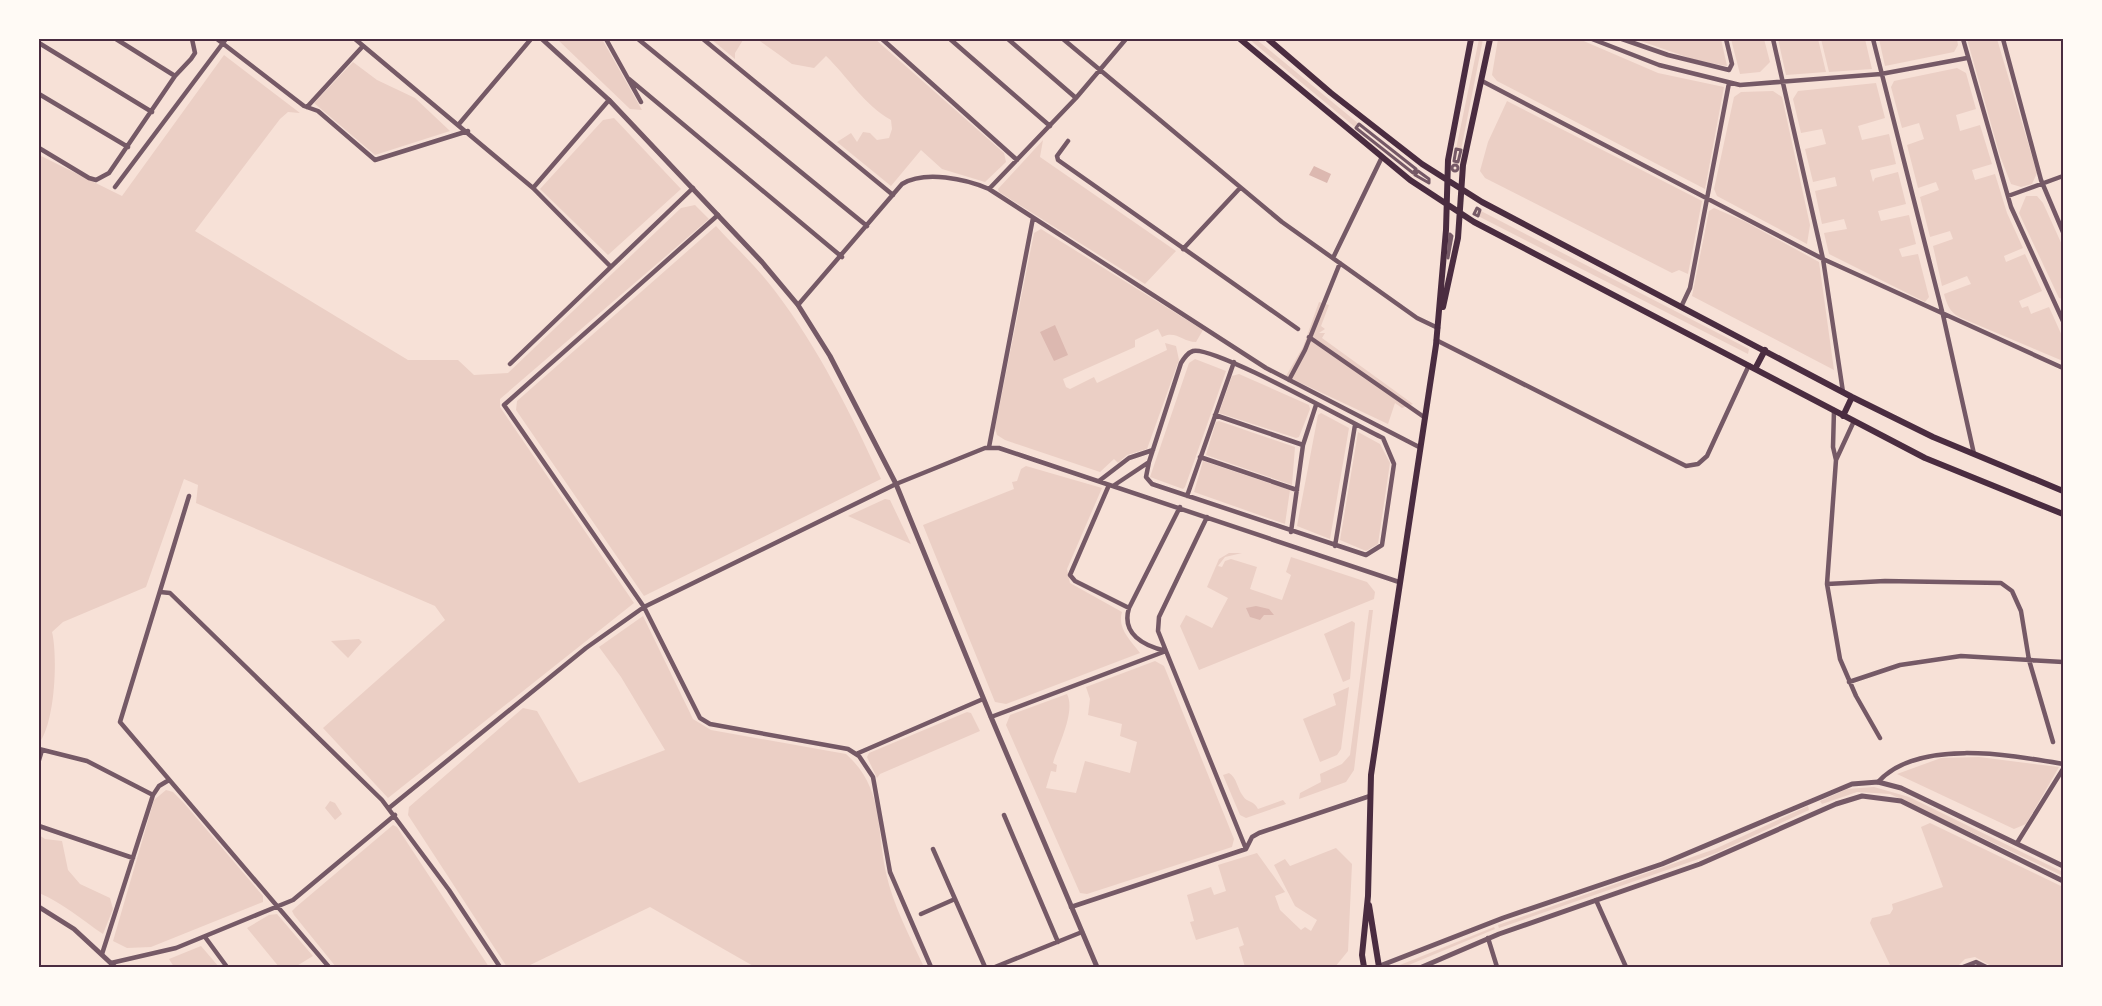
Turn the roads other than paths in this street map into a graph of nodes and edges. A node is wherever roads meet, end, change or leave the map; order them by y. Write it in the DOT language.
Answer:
graph roads {
  1 [pos="116,39"];
  2 [pos="192,39"];
  3 [pos="217,39"];
  4 [pos="355,39"];
  5 [pos="531,39"];
  6 [pos="542,39"];
  7 [pos="606,39"];
  8 [pos="638,39"];
  9 [pos="703,39"];
  10 [pos="882,39"];
  11 [pos="950,39"];
  12 [pos="1008,39"];
  13 [pos="1063,39"];
  14 [pos="1125,39"];
  15 [pos="1240,39"];
  16 [pos="1268,39"];
  17 [pos="1471,39"];
  18 [pos="1490,39"];
  19 [pos="1592,39"];
  20 [pos="1622,39"];
  21 [pos="1726,39"];
  22 [pos="1773,39"];
  23 [pos="1873,39"];
  24 [pos="1963,39"];
  25 [pos="2002,39"];
  26 [pos="224,41"];
  27 [pos="39,43"];
  28 [pos="363,46"];
  29 [pos="1967,58"];
  30 [pos="1099,70"];
  31 [pos="1881,74"];
  32 [pos="175,76"];
  33 [pos="629,79"];
  34 [pos="1482,81"];
  35 [pos="1729,83"];
  36 [pos="1784,84"];
  37 [pos="39,94"];
  38 [pos="1076,98"];
  39 [pos="609,100"];
  40 [pos="641,102"];
  41 [pos="307,107"];
  42 [pos="152,112"];
  43 [pos="459,124"];
  44 [pos="1050,126"];
  45 [pos="468,131"];
  46 [pos="1068,141"];
  47 [pos="128,147"];
  48 [pos="39,148"];
  49 [pos="1382,157"];
  50 [pos="1017,160"];
  51 [pos="1418,171"];
  52 [pos="1413,173"];
  53 [pos="2063,176"];
  54 [pos="1447,180"];
  55 [pos="2043,185"];
  56 [pos="115,187"];
  57 [pos="533,188"];
  58 [pos="693,188"];
  59 [pos="1240,188"];
  60 [pos="989,189"];
  61 [pos="1462,189"];
  62 [pos="892,195"];
  63 [pos="2008,196"];
  64 [pos="1708,198"];
  65 [pos="1446,204"];
  66 [pos="1462,214"];
  67 [pos="718,215"];
  68 [pos="1033,218"];
  69 [pos="867,226"];
  70 [pos="2063,232"];
  71 [pos="1452,236"];
  72 [pos="1182,249"];
  73 [pos="842,257"];
  74 [pos="1333,258"];
  75 [pos="1822,259"];
  76 [pos="1340,263"];
  77 [pos="611,267"];
  78 [pos="798,304"];
  79 [pos="1682,305"];
  80 [pos="2061,312"];
  81 [pos="1943,315"];
  82 [pos="2063,321"];
  83 [pos="1438,328"];
  84 [pos="1298,329"];
  85 [pos="1309,337"];
  86 [pos="1436,340"];
  87 [pos="1765,350"];
  88 [pos="1234,362"];
  89 [pos="510,364"];
  90 [pos="1752,367"];
  91 [pos="2063,368"];
  92 [pos="1289,380"];
  93 [pos="1843,392"];
  94 [pos="1852,397"];
  95 [pos="1316,405"];
  96 [pos="1834,410"];
  97 [pos="1215,415"];
  98 [pos="1844,416"];
  99 [pos="1424,417"];
  100 [pos="1854,421"];
  101 [pos="1355,424"];
  102 [pos="1303,445"];
  103 [pos="989,447"];
  104 [pos="1419,447"];
  105 [pos="1153,450"];
  106 [pos="1974,454"];
  107 [pos="1200,457"];
  108 [pos="1836,459"];
  109 [pos="1149,462"];
  110 [pos="1099,481"];
  111 [pos="896,484"];
  112 [pos="1111,485"];
  113 [pos="1297,490"];
  114 [pos="2063,491"];
  115 [pos="189,496"];
  116 [pos="1187,496"];
  117 [pos="1180,507"];
  118 [pos="2063,514"];
  119 [pos="1208,517"];
  120 [pos="1291,531"];
  121 [pos="1335,546"];
  122 [pos="1399,582"];
  123 [pos="1827,584"];
  124 [pos="160,592"];
  125 [pos="644,607"];
  126 [pos="1129,608"];
  127 [pos="1166,651"];
  128 [pos="2029,660"];
  129 [pos="2063,662"];
  130 [pos="1849,682"];
  131 [pos="983,699"];
  132 [pos="991,717"];
  133 [pos="1880,738"];
  134 [pos="2053,742"];
  135 [pos="41,749"];
  136 [pos="856,754"];
  137 [pos="39,760"];
  138 [pos="2063,764"];
  139 [pos="2063,769"];
  140 [pos="170,780"];
  141 [pos="1878,782"];
  142 [pos="153,795"];
  143 [pos="1370,796"];
  144 [pos="1812,799"];
  145 [pos="389,808"];
  146 [pos="1818,812"];
  147 [pos="395,815"];
  148 [pos="1004,815"];
  149 [pos="39,826"];
  150 [pos="2017,843"];
  151 [pos="933,849"];
  152 [pos="1246,849"];
  153 [pos="134,858"];
  154 [pos="2063,866"];
  155 [pos="2063,881"];
  156 [pos="1368,896"];
  157 [pos="955,899"];
  158 [pos="1596,900"];
  159 [pos="279,906"];
  160 [pos="39,907"];
  161 [pos="1071,907"];
  162 [pos="921,915"];
  163 [pos="1082,933"];
  164 [pos="205,937"];
  165 [pos="1488,938"];
  166 [pos="1058,942"];
  167 [pos="102,954"];
  168 [pos="113,965"];
  169 [pos="227,967"];
  170 [pos="329,967"];
  171 [pos="500,967"];
  172 [pos="931,967"];
  173 [pos="985,967"];
  174 [pos="995,967"];
  175 [pos="1097,967"];
  176 [pos="1364,967"];
  177 [pos="1378,967"];
  178 [pos="1422,967"];
  179 [pos="1497,967"];
  180 [pos="1626,967"];
  181 [pos="1963,967"];
  182 [pos="1986,967"];
  1 -- 32 [label="street"];
  2 -- 32 [label="street"];
  3 -- 26 [label="street"];
  4 -- 28 [label="street"];
  5 -- 43 [label="street"];
  6 -- 39 [label="street"];
  7 -- 33 [label="street"];
  8 -- 69 [label="street"];
  9 -- 62 [label="street"];
  10 -- 50 [label="street"];
  11 -- 44 [label="street"];
  12 -- 38 [label="street"];
  13 -- 30 [label="street"];
  14 -- 30 [label="street"];
  15 -- 49 [label="main road"];
  16 -- 54 [label="main road"];
  17 -- 54 [label="main road"];
  18 -- 34 [label="main road"];
  19 -- 35 [label="street"];
  20 -- 21 [label="street"];
  22 -- 36 [label="street"];
  23 -- 31 [label="street"];
  24 -- 29 [label="street"];
  25 -- 55 [label="street"];
  26 -- 41 [label="street"];
  26 -- 56 [label="street"];
  27 -- 42 [label="street"];
  28 -- 41 [label="street"];
  28 -- 43 [label="street"];
  29 -- 31 [label="street"];
  29 -- 63 [label="street"];
  30 -- 38 [label="street"];
  30 -- 59 [label="street"];
  31 -- 36 [label="street"];
  31 -- 81 [label="street"];
  32 -- 42 [label="street"];
  33 -- 40 [label="street"];
  33 -- 73 [label="street"];
  34 -- 61 [label="main road"];
  34 -- 64 [label="street"];
  35 -- 36 [label="street"];
  35 -- 64 [label="street"];
  36 -- 75 [label="street"];
  37 -- 47 [label="street"];
  38 -- 44 [label="street"];
  39 -- 57 [label="street"];
  39 -- 58 [label="street"];
  41 -- 45 [label="street"];
  42 -- 47 [label="street"];
  43 -- 45 [label="street"];
  44 -- 50 [label="street"];
  45 -- 57 [label="street"];
  46 -- 72 [label="street"];
  47 -- 48 [label="street"];
  49 -- 65 [label="main road"];
  49 -- 74 [label="street"];
  50 -- 60 [label="street"];
  51 -- 51 [label="street"];
  52 -- 52 [label="street"];
  53 -- 55 [label="street"];
  54 -- 61 [label="main road"];
  54 -- 65 [label="main road"];
  55 -- 63 [label="street"];
  55 -- 70 [label="street"];
  57 -- 77 [label="street"];
  58 -- 67 [label="street"];
  58 -- 77 [label="street"];
  59 -- 72 [label="street"];
  59 -- 74 [label="street"];
  60 -- 62 [label="street"];
  60 -- 68 [label="street"];
  61 -- 66 [label="main road"];
  61 -- 79 [label="main road"];
  62 -- 69 [label="street"];
  63 -- 80 [label="street"];
  64 -- 75 [label="street"];
  64 -- 79 [label="street"];
  65 -- 66 [label="main road"];
  65 -- 83 [label="main road"];
  66 -- 83 [label="main road"];
  66 -- 90 [label="main road"];
  67 -- 78 [label="street"];
  67 -- 125 [label="street"];
  68 -- 92 [label="street"];
  68 -- 103 [label="street"];
  69 -- 73 [label="street"];
  71 -- 71 [label="street"];
  72 -- 84 [label="street"];
  73 -- 78 [label="street"];
  74 -- 76 [label="street"];
  75 -- 81 [label="street"];
  75 -- 93 [label="street"];
  76 -- 83 [label="street"];
  76 -- 85 [label="street"];
  77 -- 89 [label="street"];
  78 -- 111 [label="street"];
  79 -- 87 [label="main road"];
  80 -- 82 [label="street"];
  81 -- 91 [label="street"];
  81 -- 106 [label="street"];
  83 -- 86 [label="main road"];
  85 -- 92 [label="street"];
  85 -- 99 [label="street"];
  86 -- 90 [label="street"];
  86 -- 99 [label="main road"];
  87 -- 90 [label="main road"];
  87 -- 93 [label="main road"];
  88 -- 95 [label="street"];
  88 -- 97 [label="street"];
  88 -- 105 [label="street"];
  90 -- 96 [label="main road"];
  92 -- 104 [label="street"];
  93 -- 94 [label="main road"];
  94 -- 98 [label="main road"];
  94 -- 106 [label="main road"];
  95 -- 101 [label="street"];
  95 -- 102 [label="street"];
  96 -- 98 [label="main road"];
  96 -- 108 [label="street"];
  97 -- 102 [label="street"];
  97 -- 107 [label="street"];
  98 -- 100 [label="main road"];
  99 -- 104 [label="main road"];
  100 -- 108 [label="street"];
  100 -- 118 [label="main road"];
  101 -- 121 [label="street"];
  101 -- 121 [label="street"];
  102 -- 113 [label="street"];
  103 -- 110 [label="street"];
  103 -- 111 [label="street"];
  104 -- 122 [label="main road"];
  105 -- 109 [label="street"];
  105 -- 110 [label="street"];
  106 -- 114 [label="main road"];
  107 -- 113 [label="street"];
  107 -- 116 [label="street"];
  108 -- 123 [label="street"];
  109 -- 112 [label="street"];
  109 -- 116 [label="street"];
  110 -- 112 [label="street"];
  111 -- 125 [label="street"];
  111 -- 131 [label="street"];
  112 -- 117 [label="street"];
  112 -- 126 [label="street"];
  113 -- 120 [label="street"];
  115 -- 124 [label="street"];
  116 -- 120 [label="street"];
  117 -- 119 [label="street"];
  117 -- 126 [label="street"];
  119 -- 122 [label="street"];
  119 -- 127 [label="street"];
  120 -- 121 [label="street"];
  122 -- 143 [label="main road"];
  123 -- 128 [label="street"];
  123 -- 130 [label="street"];
  124 -- 140 [label="street"];
  124 -- 145 [label="street"];
  125 -- 136 [label="street"];
  125 -- 145 [label="street"];
  126 -- 127 [label="street"];
  127 -- 132 [label="street"];
  127 -- 152 [label="street"];
  128 -- 129 [label="street"];
  128 -- 130 [label="street"];
  128 -- 134 [label="street"];
  130 -- 133 [label="street"];
  131 -- 132 [label="street"];
  131 -- 136 [label="street"];
  132 -- 161 [label="street"];
  135 -- 137 [label="street"];
  135 -- 142 [label="street"];
  136 -- 172 [label="street"];
  138 -- 141 [label="street"];
  139 -- 150 [label="street"];
  140 -- 142 [label="street"];
  140 -- 159 [label="street"];
  141 -- 144 [label="street"];
  141 -- 150 [label="street"];
  142 -- 153 [label="street"];
  143 -- 152 [label="street"];
  143 -- 156 [label="main road"];
  144 -- 146 [label="street"];
  144 -- 177 [label="street"];
  145 -- 147 [label="street"];
  146 -- 155 [label="street"];
  146 -- 158 [label="street"];
  147 -- 159 [label="street"];
  147 -- 171 [label="street"];
  148 -- 166 [label="street"];
  149 -- 153 [label="street"];
  150 -- 154 [label="street"];
  151 -- 157 [label="street"];
  152 -- 161 [label="street"];
  153 -- 167 [label="street"];
  156 -- 176 [label="main road"];
  156 -- 177 [label="main road"];
  157 -- 162 [label="street"];
  157 -- 173 [label="street"];
  158 -- 165 [label="street"];
  158 -- 180 [label="street"];
  159 -- 164 [label="street"];
  159 -- 170 [label="street"];
  160 -- 167 [label="street"];
  161 -- 163 [label="street"];
  163 -- 166 [label="street"];
  163 -- 175 [label="street"];
  164 -- 168 [label="street"];
  164 -- 169 [label="street"];
  165 -- 178 [label="street"];
  165 -- 179 [label="street"];
  166 -- 174 [label="street"];
  167 -- 168 [label="street"];
  181 -- 182 [label="street"];
}
